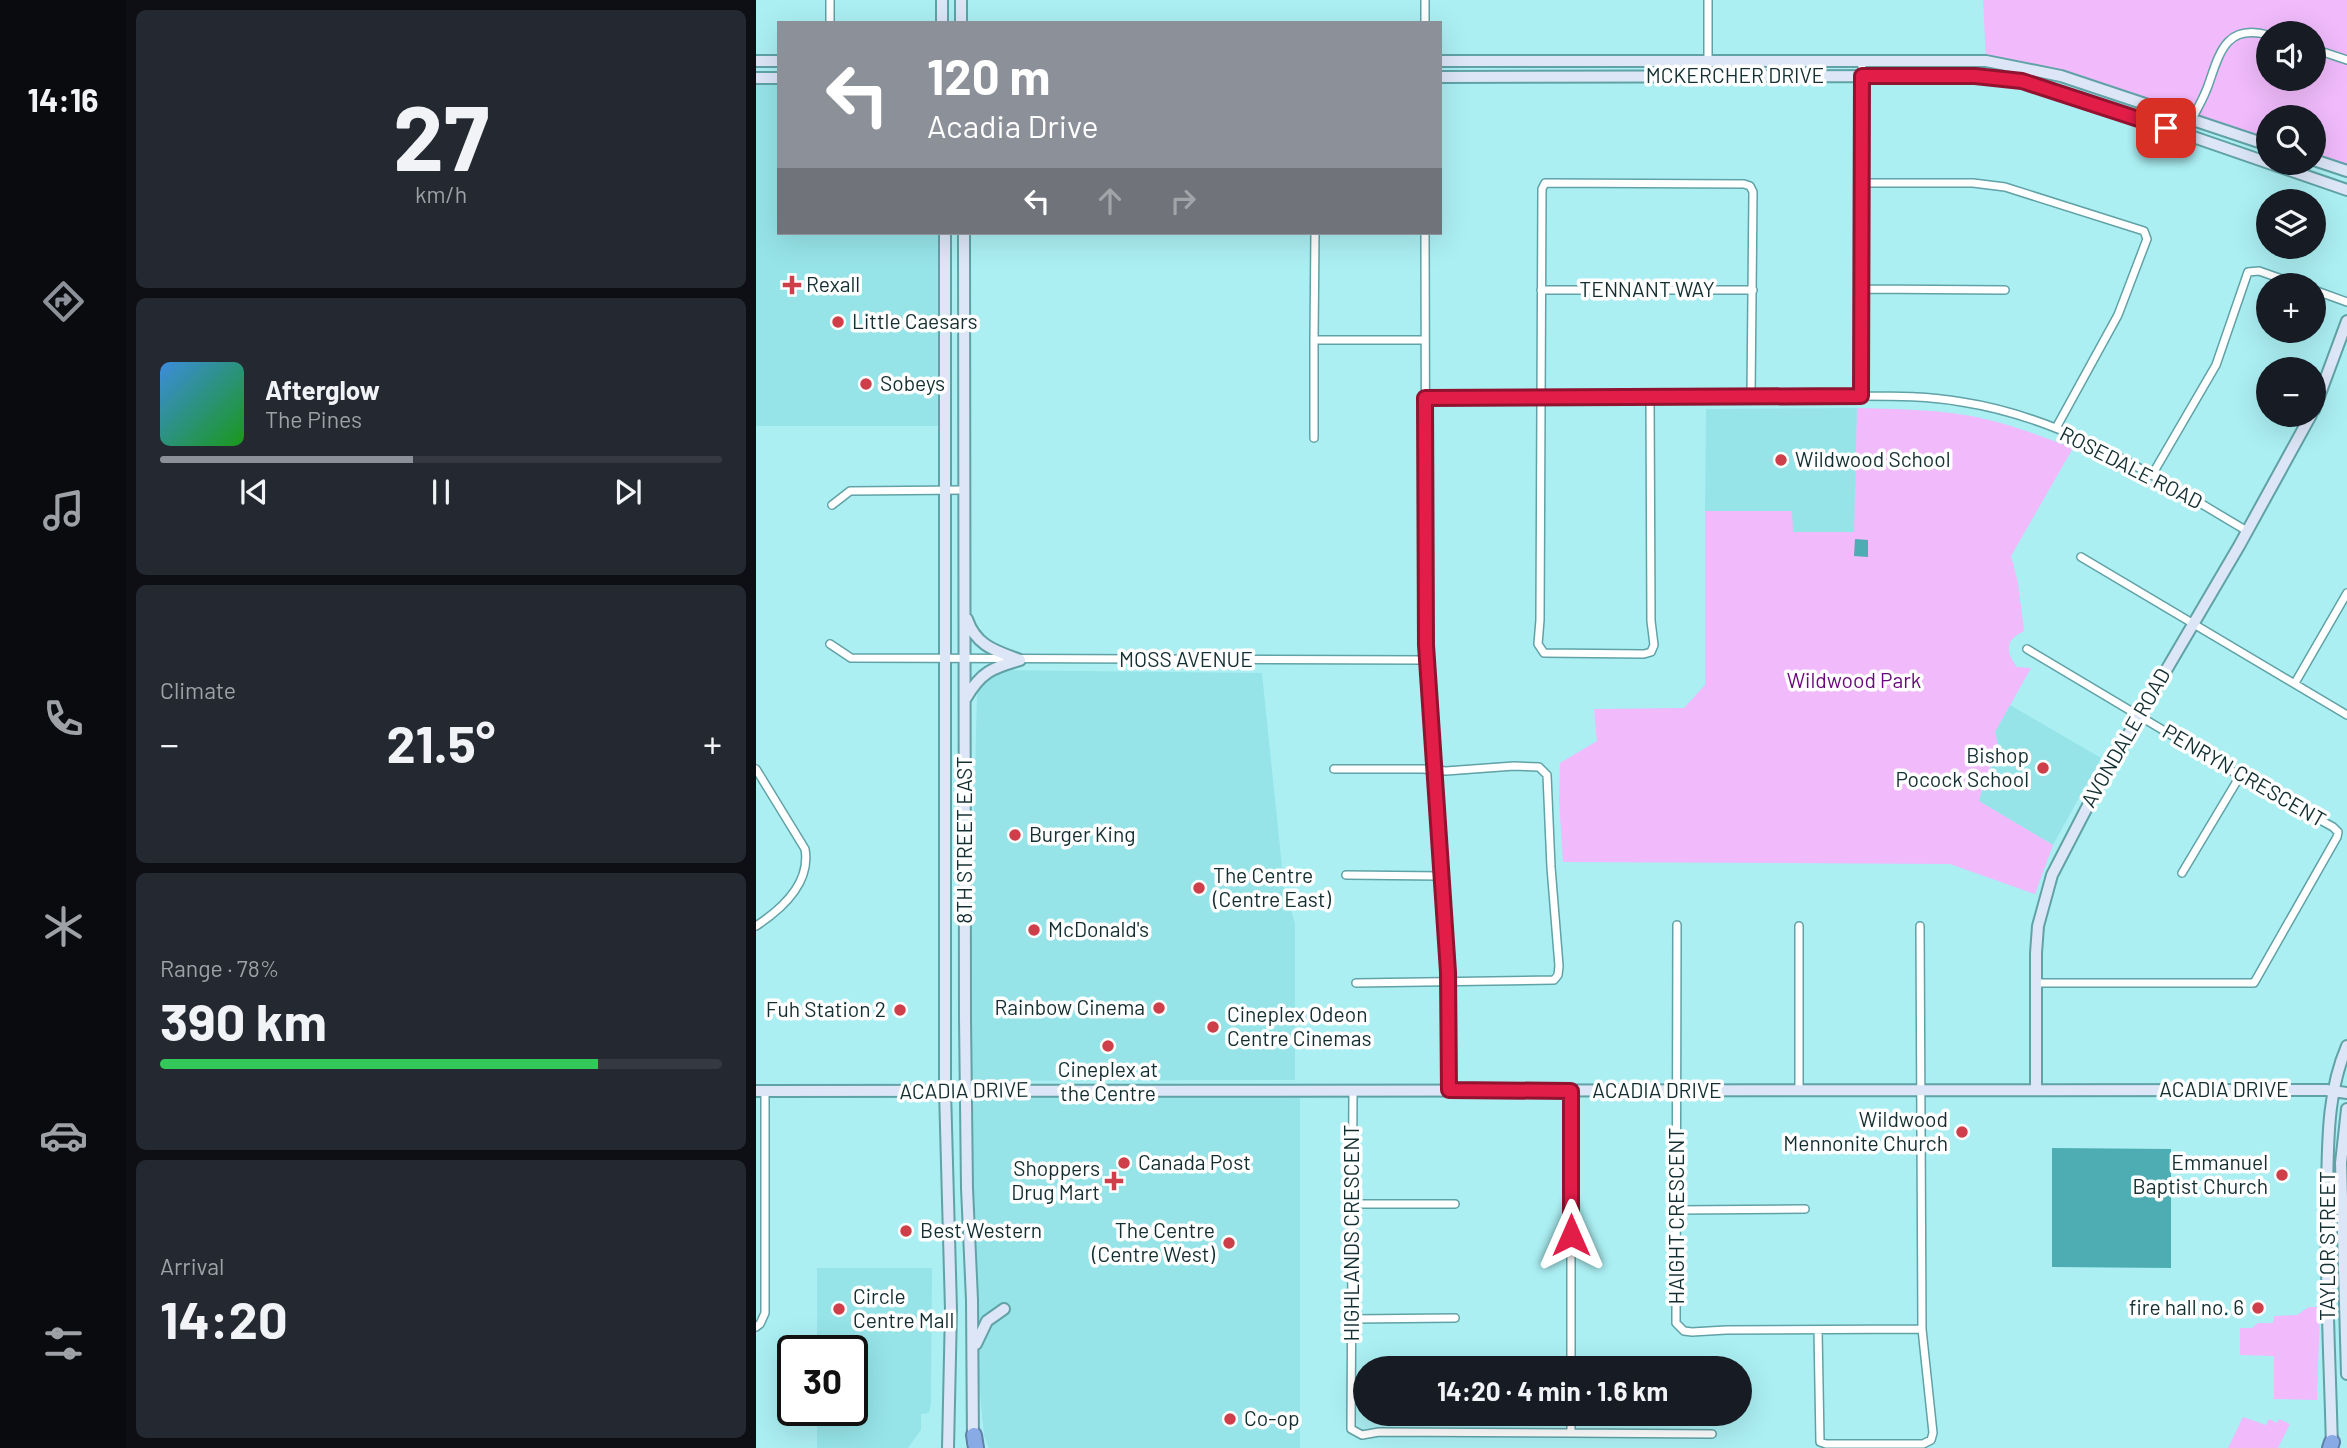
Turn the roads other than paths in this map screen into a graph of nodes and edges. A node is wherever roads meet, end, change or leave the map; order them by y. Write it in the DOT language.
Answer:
graph roads {
  1 [pos="830,0"];
  2 [pos="942,0"];
  3 [pos="961,0"];
  4 [pos="1425,0"];
  5 [pos="1708,0"];
  6 [pos="830,21"];
  7 [pos="942,21"];
  8 [pos="961,21"];
  9 [pos="1425,21"];
  10 [pos="2256,32"];
  11 [pos="2326,53"];
  12 [pos="2347,60"];
  13 [pos="756,61"];
  14 [pos="777,61"];
  15 [pos="1442,61"];
  16 [pos="1708,61"];
  17 [pos="1862,62"];
  18 [pos="1862,76"];
  19 [pos="1442,77"];
  20 [pos="756,78"];
  21 [pos="777,78"];
  22 [pos="2192,119"];
  23 [pos="2256,141"];
  24 [pos="2326,164"];
  25 [pos="2347,172"];
  26 [pos="1863,183"];
  27 [pos="2347,190"];
  28 [pos="945,235"];
  29 [pos="964,235"];
  30 [pos="1315,235"];
  31 [pos="1425,235"];
  32 [pos="2265,273"];
  33 [pos="1862,289"];
  34 [pos="1541,290"];
  35 [pos="1753,290"];
  36 [pos="2005,290"];
  37 [pos="2326,294"];
  38 [pos="2347,302"];
  39 [pos="2347,321"];
  40 [pos="1314,340"];
  41 [pos="1425,340"];
  42 [pos="2326,378"];
  43 [pos="1751,396"];
  44 [pos="1861,396"];
  45 [pos="1650,397"];
  46 [pos="1425,398"];
  47 [pos="1539,398"];
  48 [pos="2304,427"];
  49 [pos="2056,428"];
  50 [pos="1314,438"];
  51 [pos="2152,475"];
  52 [pos="944,490"];
  53 [pos="964,490"];
  54 [pos="832,505"];
  55 [pos="2247,531"];
  56 [pos="2081,557"];
  57 [pos="2347,593"];
  58 [pos="965,613"];
  59 [pos="2193,624"];
  60 [pos="830,644"];
  61 [pos="2027,649"];
  62 [pos="945,659"];
  63 [pos="965,659"];
  64 [pos="1020,660"];
  65 [pos="1427,660"];
  66 [pos="2295,683"];
  67 [pos="965,701"];
  68 [pos="2139,715"];
  69 [pos="2347,715"];
  70 [pos="756,769"];
  71 [pos="1334,769"];
  72 [pos="1434,770"];
  73 [pos="2240,776"];
  74 [pos="2182,873"];
  75 [pos="1346,875"];
  76 [pos="1441,876"];
  77 [pos="1677,925"];
  78 [pos="756,926"];
  79 [pos="1799,926"];
  80 [pos="1920,926"];
  81 [pos="1448,982"];
  82 [pos="1356,983"];
  83 [pos="2036,983"];
  84 [pos="2347,1046"];
  85 [pos="945,1090"];
  86 [pos="966,1090"];
  87 [pos="1449,1090"];
  88 [pos="1677,1090"];
  89 [pos="2036,1090"];
  90 [pos="761,1091"];
  91 [pos="1353,1091"];
  92 [pos="1571,1091"];
  93 [pos="1799,1091"];
  94 [pos="1921,1091"];
  95 [pos="2333,1091"];
  96 [pos="2347,1093"];
  97 [pos="2347,1109"];
  98 [pos="1353,1204"];
  99 [pos="1455,1204"];
  100 [pos="1805,1209"];
  101 [pos="1678,1210"];
  102 [pos="1004,1309"];
  103 [pos="1455,1318"];
  104 [pos="1352,1319"];
  105 [pos="756,1327"];
  106 [pos="1922,1329"];
  107 [pos="1818,1330"];
  108 [pos="973,1350"];
  109 [pos="1571,1356"];
  110 [pos="2347,1374"];
  111 [pos="1571,1426"];
  112 [pos="1571,1433"];
  113 [pos="1712,1434"];
  114 [pos="974,1444"];
  115 [pos="2331,1446"];
  116 [pos="948,1448"];
  1 -- 6 [label="street"];
  2 -- 7 [label="main road"];
  3 -- 8 [label="main road"];
  4 -- 9 [label="street"];
  5 -- 16 [label="street"];
  10 -- 22 [label="street"];
  11 -- 12 [label="street"];
  13 -- 14 [label="main road"];
  15 -- 16 [label="main road, MCKERCHER DRIVE"];
  16 -- 17 [label="main road, MCKERCHER DRIVE"];
  17 -- 18 [label="street"];
  17 -- 22 [label="main road, MCKERCHER DRIVE"];
  18 -- 19 [label="main road, MCKERCHER DRIVE"];
  18 -- 26 [label="street"];
  18 -- 27 [label="main road, MCKERCHER DRIVE"];
  20 -- 21 [label="main road"];
  22 -- 23 [label="main road, MCKERCHER DRIVE"];
  24 -- 25 [label="main road"];
  26 -- 33 [label="street"];
  26 -- 49 [label="street"];
  28 -- 52 [label="main road, 8TH STREET EAST"];
  29 -- 53 [label="main road, 8TH STREET EAST"];
  30 -- 40 [label="street"];
  31 -- 41 [label="street"];
  32 -- 51 [label="street"];
  33 -- 36 [label="street"];
  33 -- 44 [label="street"];
  34 -- 35 [label="street, TENNANT WAY"];
  34 -- 35 [label="street"];
  34 -- 47 [label="street"];
  35 -- 43 [label="street"];
  37 -- 38 [label="street"];
  39 -- 42 [label="main road"];
  40 -- 41 [label="street"];
  40 -- 50 [label="street"];
  41 -- 46 [label="street"];
  43 -- 44 [label="street, ROSEDALE ROAD"];
  43 -- 45 [label="street, ROSEDALE ROAD"];
  44 -- 49 [label="street, ROSEDALE ROAD"];
  45 -- 47 [label="street, ROSEDALE ROAD"];
  45 -- 47 [label="street"];
  46 -- 47 [label="street, ROSEDALE ROAD"];
  46 -- 65 [label="street"];
  48 -- 55 [label="main road, AVONDALE ROAD"];
  49 -- 51 [label="street, ROSEDALE ROAD"];
  51 -- 55 [label="street, ROSEDALE ROAD"];
  52 -- 53 [label="street"];
  52 -- 54 [label="street"];
  52 -- 62 [label="main road, 8TH STREET EAST"];
  53 -- 58 [label="main road, 8TH STREET EAST"];
  55 -- 59 [label="main road, AVONDALE ROAD"];
  56 -- 59 [label="street"];
  57 -- 66 [label="street"];
  58 -- 63 [label="main road, 8TH STREET EAST"];
  58 -- 64 [label="main road"];
  59 -- 66 [label="street"];
  59 -- 68 [label="main road, AVONDALE ROAD"];
  60 -- 62 [label="street, MOSS AVENUE"];
  61 -- 68 [label="street, PENRYN CRESCENT"];
  62 -- 63 [label="street, MOSS AVENUE"];
  62 -- 85 [label="main road, 8TH STREET EAST"];
  63 -- 64 [label="street, MOSS AVENUE"];
  63 -- 67 [label="main road, 8TH STREET EAST"];
  64 -- 65 [label="street, MOSS AVENUE"];
  64 -- 67 [label="main road"];
  65 -- 72 [label="street"];
  66 -- 69 [label="street"];
  67 -- 86 [label="main road, 8TH STREET EAST"];
  68 -- 73 [label="street, PENRYN CRESCENT"];
  68 -- 83 [label="main road, AVONDALE ROAD"];
  70 -- 78 [label="street"];
  71 -- 72 [label="street"];
  72 -- 76 [label="street"];
  72 -- 81 [label="street"];
  73 -- 74 [label="street"];
  73 -- 83 [label="street, PENRYN CRESCENT"];
  75 -- 76 [label="street"];
  76 -- 81 [label="street"];
  77 -- 88 [label="street, HAIGHT CRESCENT"];
  79 -- 93 [label="street"];
  80 -- 94 [label="street"];
  81 -- 82 [label="street"];
  81 -- 87 [label="street"];
  83 -- 89 [label="main road, AVONDALE ROAD"];
  84 -- 95 [label="main road, TAYLOR STREET"];
  85 -- 86 [label="main road, ACADIA DRIVE"];
  85 -- 90 [label="main road, ACADIA DRIVE"];
  85 -- 116 [label="main road, 8TH STREET EAST"];
  86 -- 91 [label="main road, ACADIA DRIVE"];
  86 -- 108 [label="main road, 8TH STREET EAST"];
  87 -- 91 [label="main road, ACADIA DRIVE"];
  87 -- 92 [label="main road, ACADIA DRIVE"];
  88 -- 92 [label="main road, ACADIA DRIVE"];
  88 -- 93 [label="main road, ACADIA DRIVE"];
  88 -- 101 [label="street, HAIGHT CRESCENT"];
  89 -- 94 [label="main road, ACADIA DRIVE"];
  89 -- 95 [label="main road, ACADIA DRIVE"];
  90 -- 105 [label="street"];
  91 -- 98 [label="street, HIGHLANDS CRESCENT"];
  92 -- 109 [label="street"];
  93 -- 94 [label="main road, ACADIA DRIVE"];
  94 -- 106 [label="street"];
  95 -- 96 [label="main road, ACADIA DRIVE"];
  95 -- 115 [label="main road, TAYLOR STREET"];
  97 -- 110 [label="main road, TAYLOR STREET"];
  98 -- 99 [label="street"];
  98 -- 104 [label="street, HIGHLANDS CRESCENT"];
  100 -- 101 [label="street"];
  101 -- 107 [label="street, HAIGHT CRESCENT"];
  102 -- 108 [label="main road"];
  103 -- 104 [label="street"];
  104 -- 112 [label="street, HIGHLANDS CRESCENT"];
  106 -- 107 [label="street, HAIGHT CRESCENT"];
  106 -- 107 [label="street"];
  108 -- 114 [label="main road, 8TH STREET EAST"];
  111 -- 112 [label="street"];
  112 -- 113 [label="street"];
}
